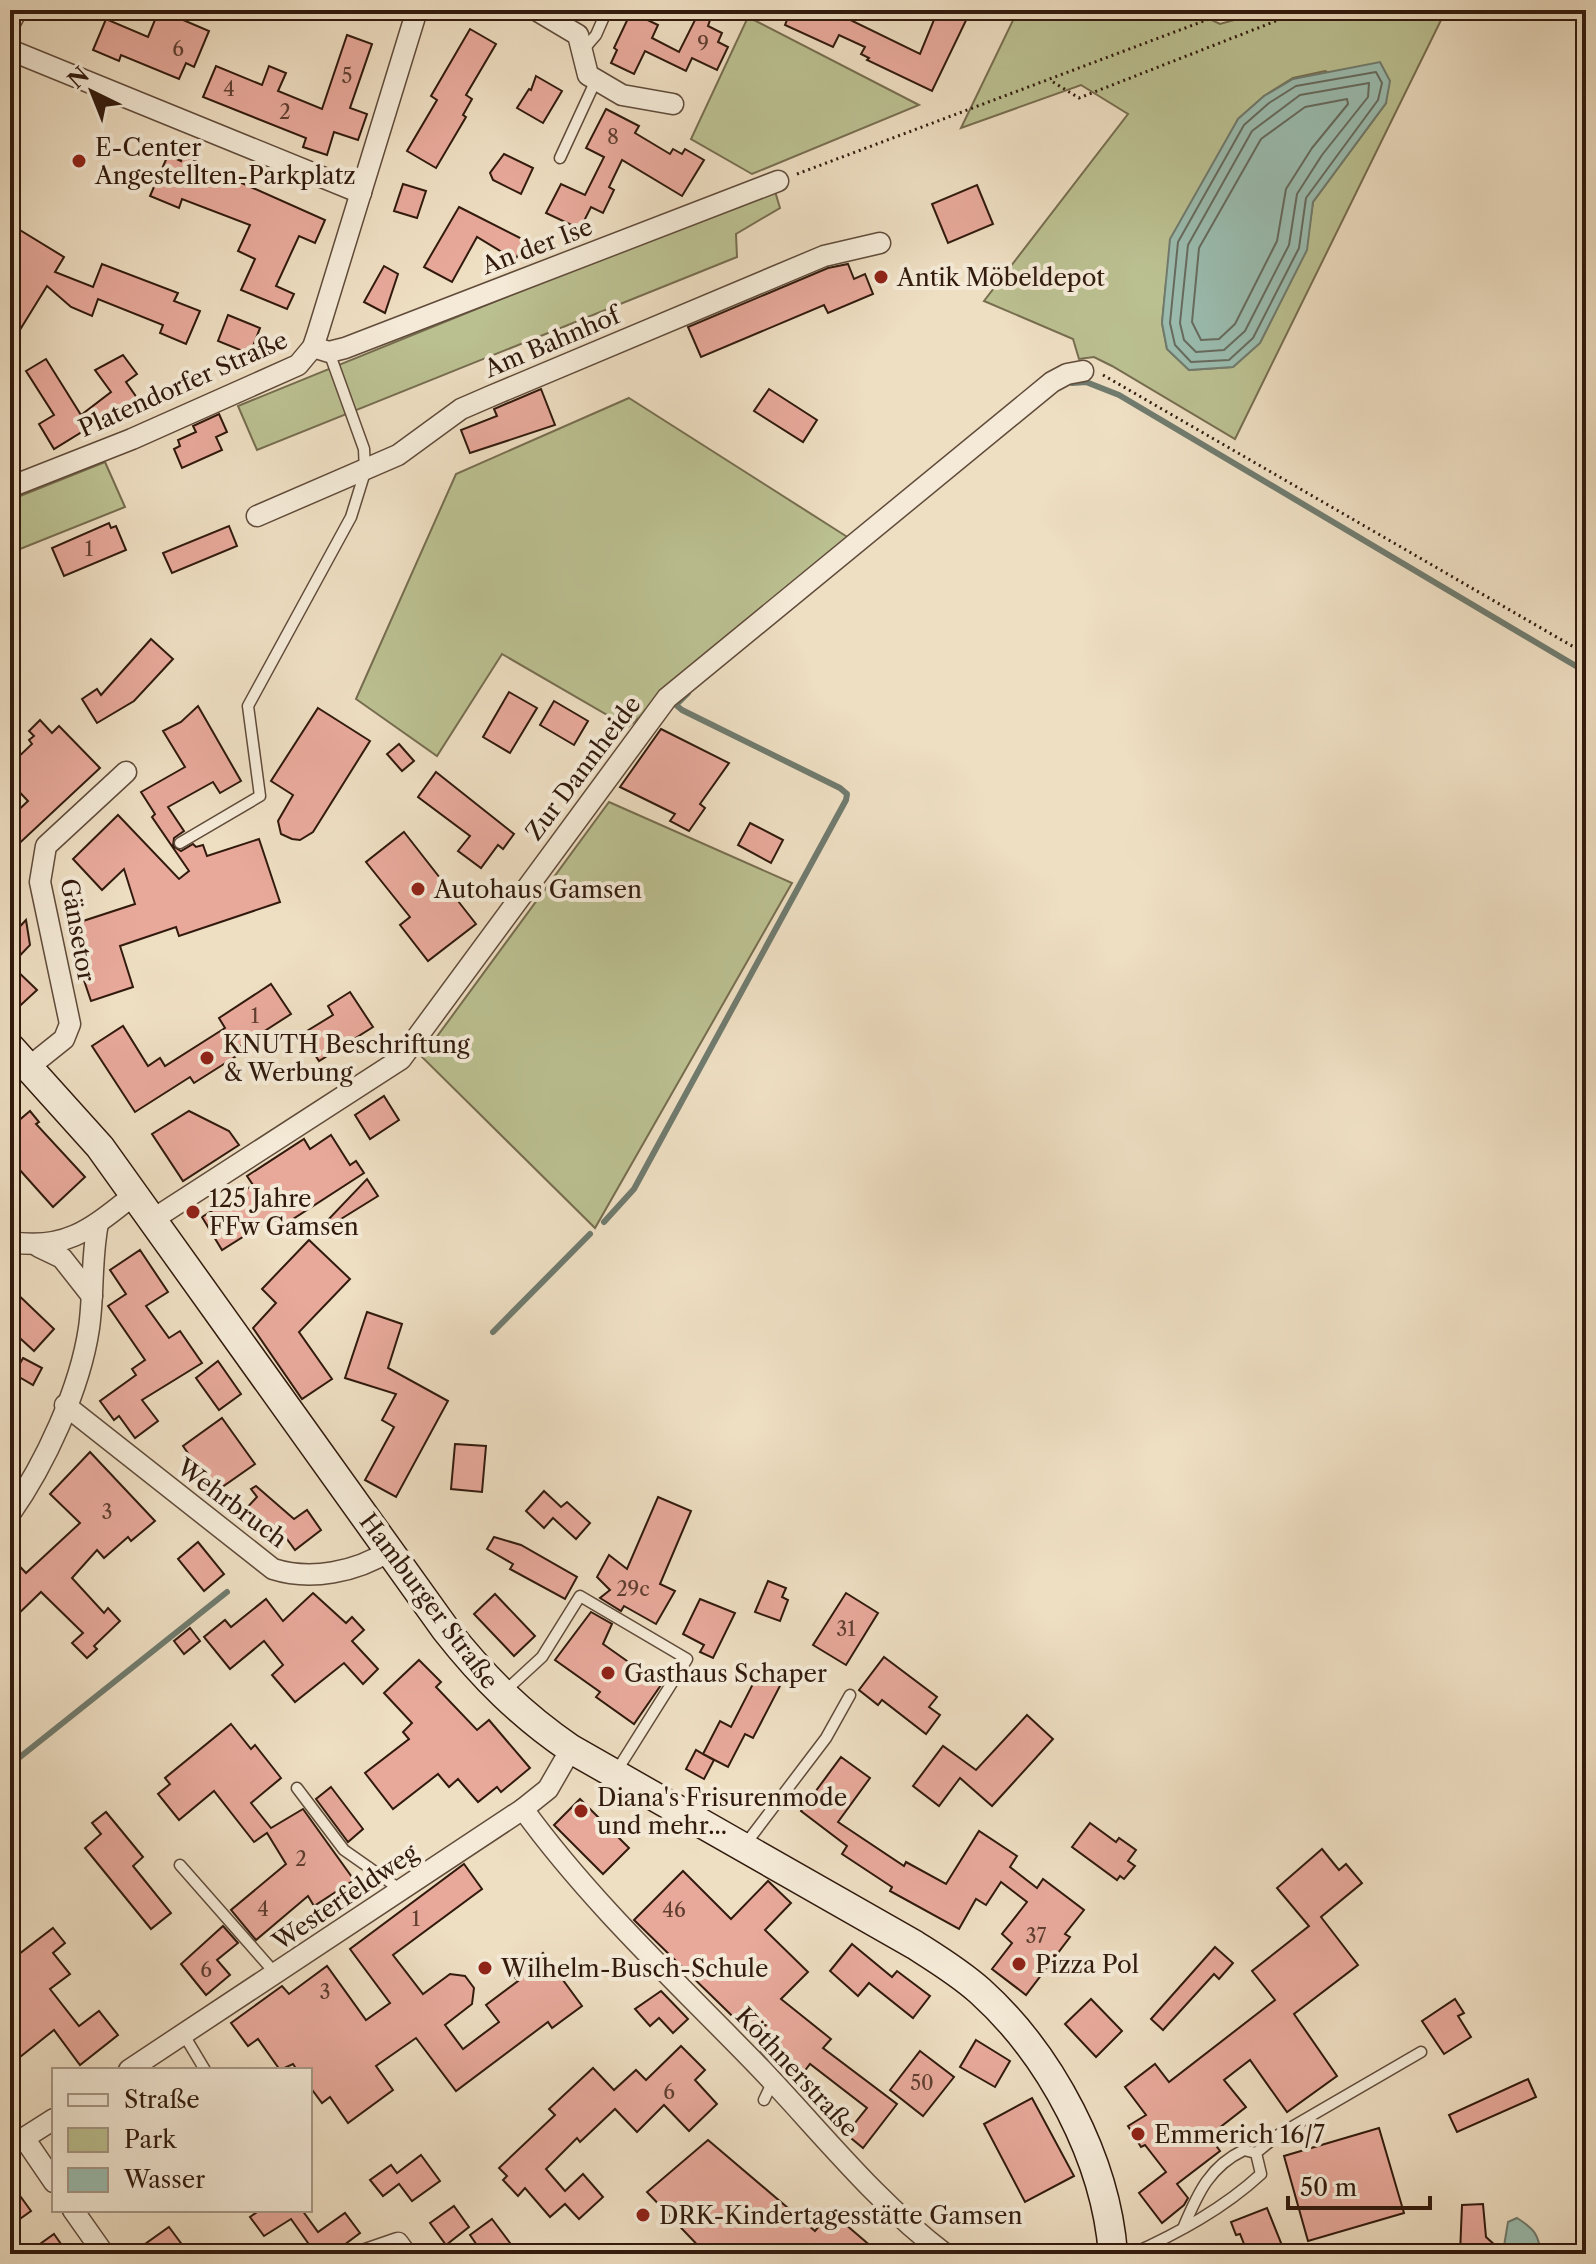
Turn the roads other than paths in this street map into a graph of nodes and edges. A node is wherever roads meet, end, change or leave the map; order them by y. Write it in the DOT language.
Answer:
graph roads {
  1 [pos="17,10"];
  2 [pos="417,10"];
  3 [pos="536,10"];
  4 [pos="607,10"];
  5 [pos="10,23"];
  6 [pos="10,50"];
  7 [pos="583,50"];
  8 [pos="596,80"];
  9 [pos="673,104"];
  10 [pos="560,158"];
  11 [pos="778,181"];
  12 [pos="361,193"];
  13 [pos="880,243"];
  14 [pos="321,350"];
  15 [pos="1083,371"];
  16 [pos="365,472"];
  17 [pos="10,487"];
  18 [pos="257,516"];
  19 [pos="126,772"];
  20 [pos="180,843"];
  21 [pos="20,1057"];
  22 [pos="135,1194"];
  23 [pos="152,1220"];
  24 [pos="98,1223"];
  25 [pos="10,1242"];
  26 [pos="39,1247"];
  27 [pos="92,1296"];
  28 [pos="65,1405"];
  29 [pos="10,1514"];
  30 [pos="389,1551"];
  31 [pos="501,1694"];
  32 [pos="850,1695"];
  33 [pos="571,1749"];
  34 [pos="615,1774"];
  35 [pos="297,1788"];
  36 [pos="523,1809"];
  37 [pos="743,1848"];
  38 [pos="180,1865"];
  39 [pos="401,1890"];
  40 [pos="277,1975"];
  41 [pos="184,2035"];
  42 [pos="1421,2052"];
  43 [pos="132,2068"];
  44 [pos="204,2068"];
  45 [pos="52,2120"];
  46 [pos="15,2140"];
  47 [pos="1256,2153"];
  48 [pos="52,2180"];
  49 [pos="74,2212"];
  50 [pos="1184,2226"];
  51 [pos="104,2254"];
  52 [pos="366,2254"];
  53 [pos="406,2254"];
  54 [pos="945,2254"];
  55 [pos="1113,2254"];
  56 [pos="1132,2254"];
  1 -- 5 [label="street"];
  2 -- 12 [label="street, Platendorfer Straße"];
  3 -- 7 [label="street"];
  4 -- 7 [label="lane"];
  6 -- 12 [label="street"];
  7 -- 8 [label="street"];
  8 -- 9 [label="street"];
  8 -- 10 [label="lane"];
  11 -- 14 [label="street, An der Ise"];
  12 -- 14 [label="street, Platendorfer Straße"];
  13 -- 16 [label="street, Am Bahnhof"];
  14 -- 16 [label="lane"];
  14 -- 17 [label="street, Platendorfer Straße"];
  15 -- 23 [label="street, Zur Dannheide"];
  16 -- 18 [label="street, Am Bahnhof"];
  16 -- 20 [label="lane"];
  19 -- 21 [label="street, Gänsetor"];
  21 -- 22 [label="street, Hamburger Straße"];
  22 -- 23 [label="street, Hamburger Straße"];
  22 -- 24 [label="street"];
  23 -- 30 [label="street, Hamburger Straße"];
  24 -- 26 [label="street"];
  24 -- 27 [label="street"];
  25 -- 26 [label="street"];
  26 -- 27 [label="street"];
  27 -- 28 [label="street"];
  28 -- 29 [label="street"];
  28 -- 30 [label="street, Wehrbruch"];
  30 -- 31 [label="street, Hamburger Straße"];
  31 -- 33 [label="street, Hamburger Straße"];
  31 -- 34 [label="lane"];
  32 -- 37 [label="lane"];
  33 -- 34 [label="street, Hamburger Straße"];
  33 -- 36 [label="street, Westerfeldweg"];
  34 -- 37 [label="street, Hamburger Straße"];
  35 -- 39 [label="lane"];
  36 -- 39 [label="street, Westerfeldweg"];
  36 -- 54 [label="street, Köthnerstraße"];
  37 -- 55 [label="street, Hamburger Straße"];
  38 -- 40 [label="lane"];
  39 -- 40 [label="street, Westerfeldweg"];
  40 -- 41 [label="street, Westerfeldweg"];
  41 -- 43 [label="street, Westerfeldweg"];
  41 -- 44 [label="lane"];
  42 -- 47 [label="lane"];
  45 -- 46 [label="street"];
  46 -- 48 [label="street"];
  47 -- 50 [label="lane"];
  47 -- 50 [label="lane"];
  49 -- 51 [label="street"];
  50 -- 56 [label="lane"];
  52 -- 53 [label="street"];
}
